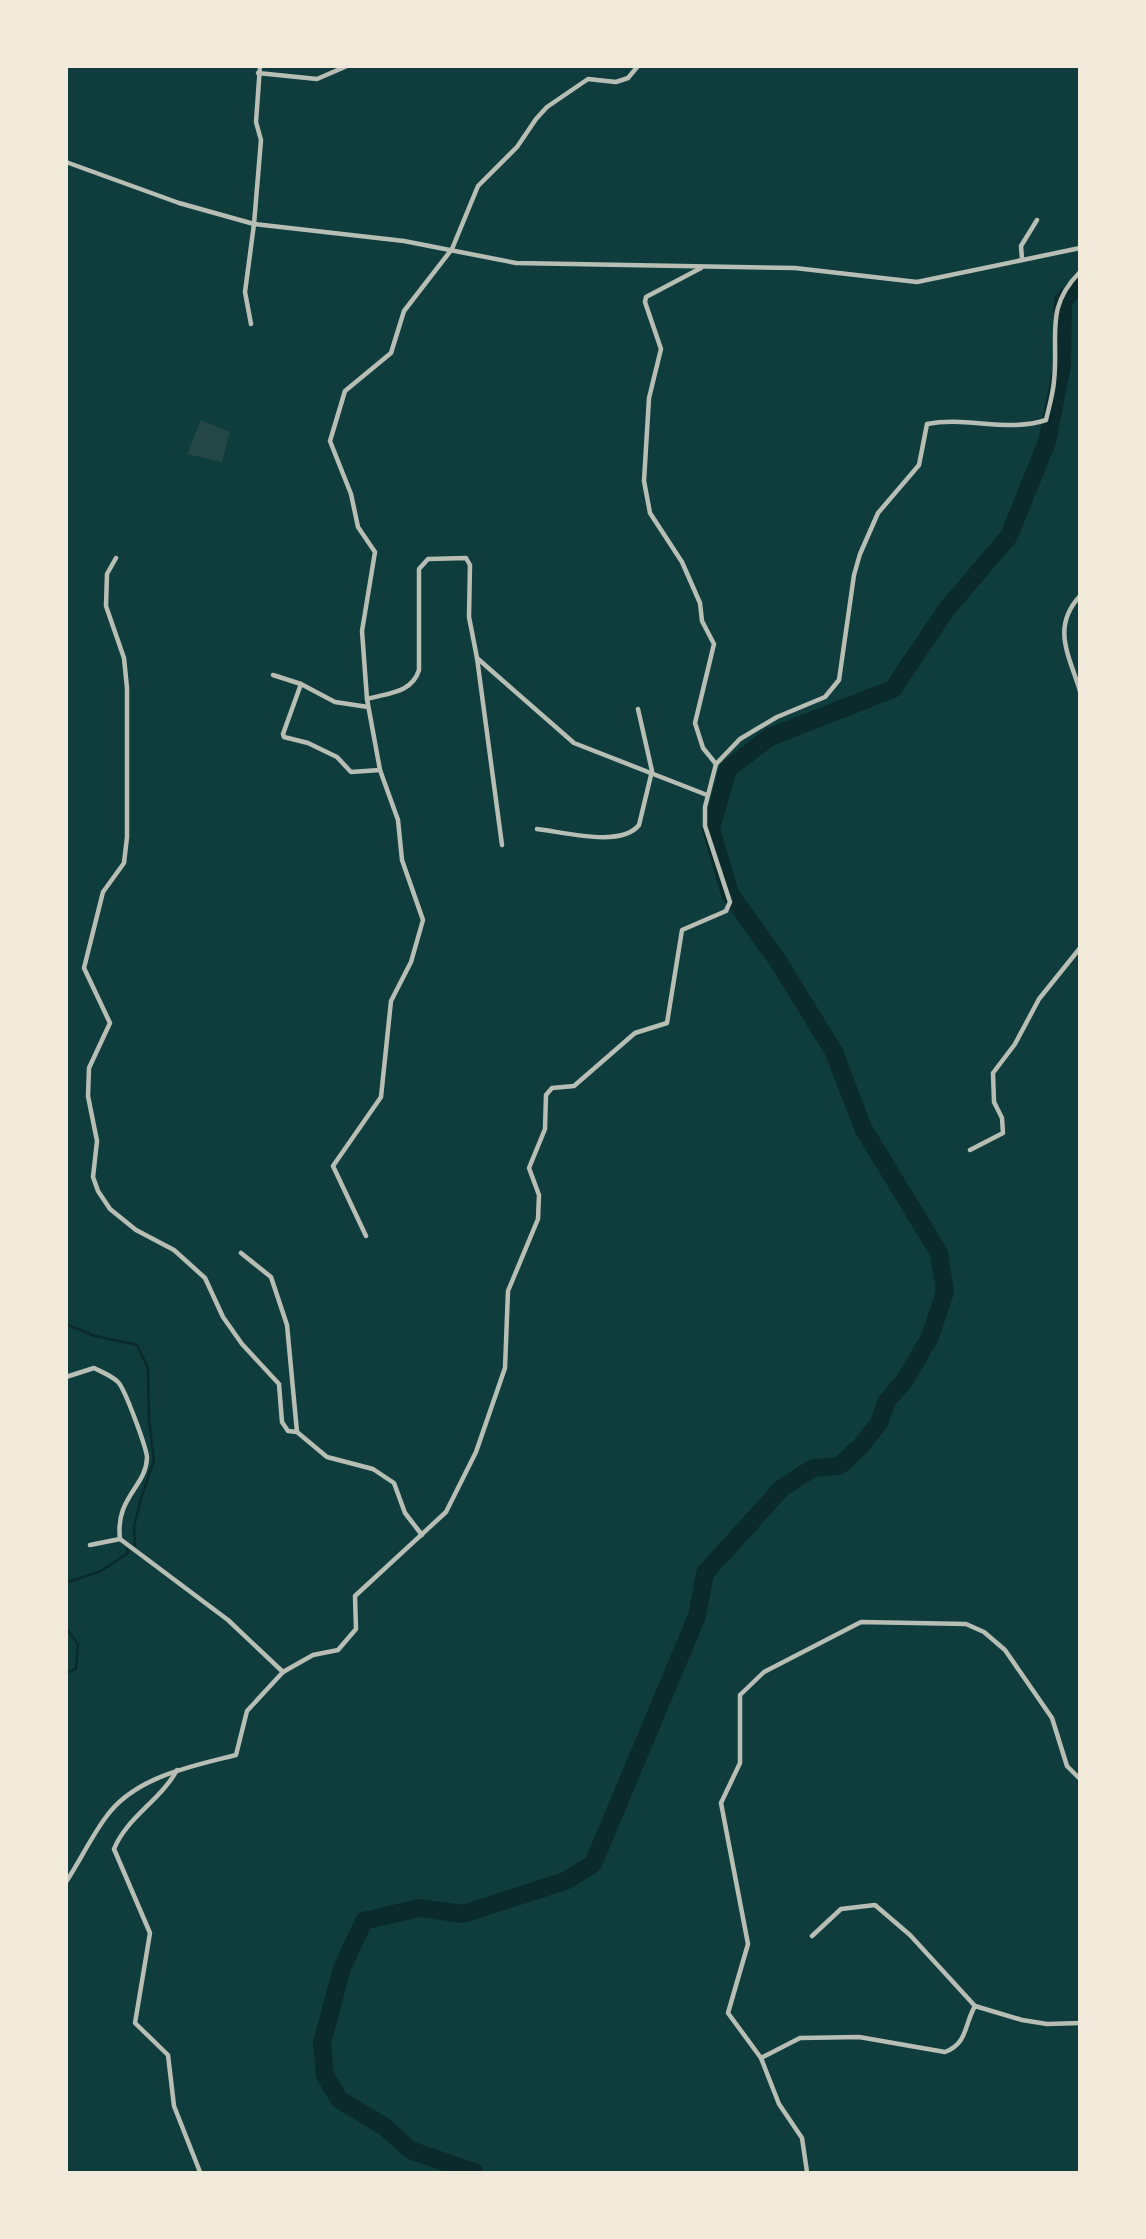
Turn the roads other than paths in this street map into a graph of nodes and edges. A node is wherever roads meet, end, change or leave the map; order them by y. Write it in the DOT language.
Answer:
graph roads {
  1 [pos="260,66"];
  2 [pos="347,66"];
  3 [pos="638,66"];
  4 [pos="258,73"];
  5 [pos="66,162"];
  6 [pos="1037,220"];
  7 [pos="254,224"];
  8 [pos="1080,248"];
  9 [pos="452,249"];
  10 [pos="1022,259"];
  11 [pos="703,267"];
  12 [pos="1080,272"];
  13 [pos="251,324"];
  14 [pos="116,558"];
  15 [pos="1080,596"];
  16 [pos="477,658"];
  17 [pos="273,675"];
  18 [pos="301,684"];
  19 [pos="1080,691"];
  20 [pos="367,699"];
  21 [pos="368,707"];
  22 [pos="638,709"];
  23 [pos="716,764"];
  24 [pos="380,770"];
  25 [pos="652,771"];
  26 [pos="707,795"];
  27 [pos="537,829"];
  28 [pos="502,845"];
  29 [pos="1080,948"];
  30 [pos="970,1150"];
  31 [pos="366,1236"];
  32 [pos="241,1253"];
  33 [pos="66,1377"];
  34 [pos="297,1432"];
  35 [pos="422,1535"];
  36 [pos="120,1539"];
  37 [pos="90,1545"];
  38 [pos="283,1672"];
  39 [pos="177,1770"];
  40 [pos="1080,1779"];
  41 [pos="66,1882"];
  42 [pos="812,1936"];
  43 [pos="975,2006"];
  44 [pos="1080,2023"];
  45 [pos="761,2058"];
  46 [pos="200,2172"];
  47 [pos="807,2172"];
  1 -- 4 [label="street"];
  2 -- 4 [label="street"];
  3 -- 9 [label="street"];
  4 -- 7 [label="street"];
  5 -- 7 [label="street"];
  6 -- 10 [label="street"];
  7 -- 9 [label="street"];
  7 -- 13 [label="street"];
  8 -- 10 [label="street"];
  9 -- 11 [label="street"];
  9 -- 20 [label="street"];
  10 -- 11 [label="street"];
  11 -- 23 [label="street"];
  12 -- 23 [label="street"];
  14 -- 34 [label="street"];
  15 -- 19 [label="street"];
  16 -- 20 [label="street"];
  16 -- 25 [label="street"];
  16 -- 28 [label="street"];
  17 -- 18 [label="street"];
  18 -- 21 [label="street"];
  18 -- 24 [label="street"];
  20 -- 21 [label="street"];
  21 -- 24 [label="street"];
  22 -- 25 [label="street"];
  23 -- 26 [label="street"];
  24 -- 31 [label="street"];
  25 -- 26 [label="street"];
  25 -- 27 [label="street"];
  26 -- 35 [label="street"];
  29 -- 30 [label="street"];
  32 -- 34 [label="street"];
  33 -- 36 [label="street"];
  34 -- 35 [label="street"];
  35 -- 38 [label="street"];
  36 -- 37 [label="street"];
  36 -- 38 [label="street"];
  38 -- 39 [label="street"];
  39 -- 41 [label="street"];
  39 -- 46 [label="street"];
  40 -- 45 [label="street"];
  42 -- 43 [label="street"];
  43 -- 44 [label="street"];
  43 -- 45 [label="street"];
  45 -- 47 [label="street"];
}
